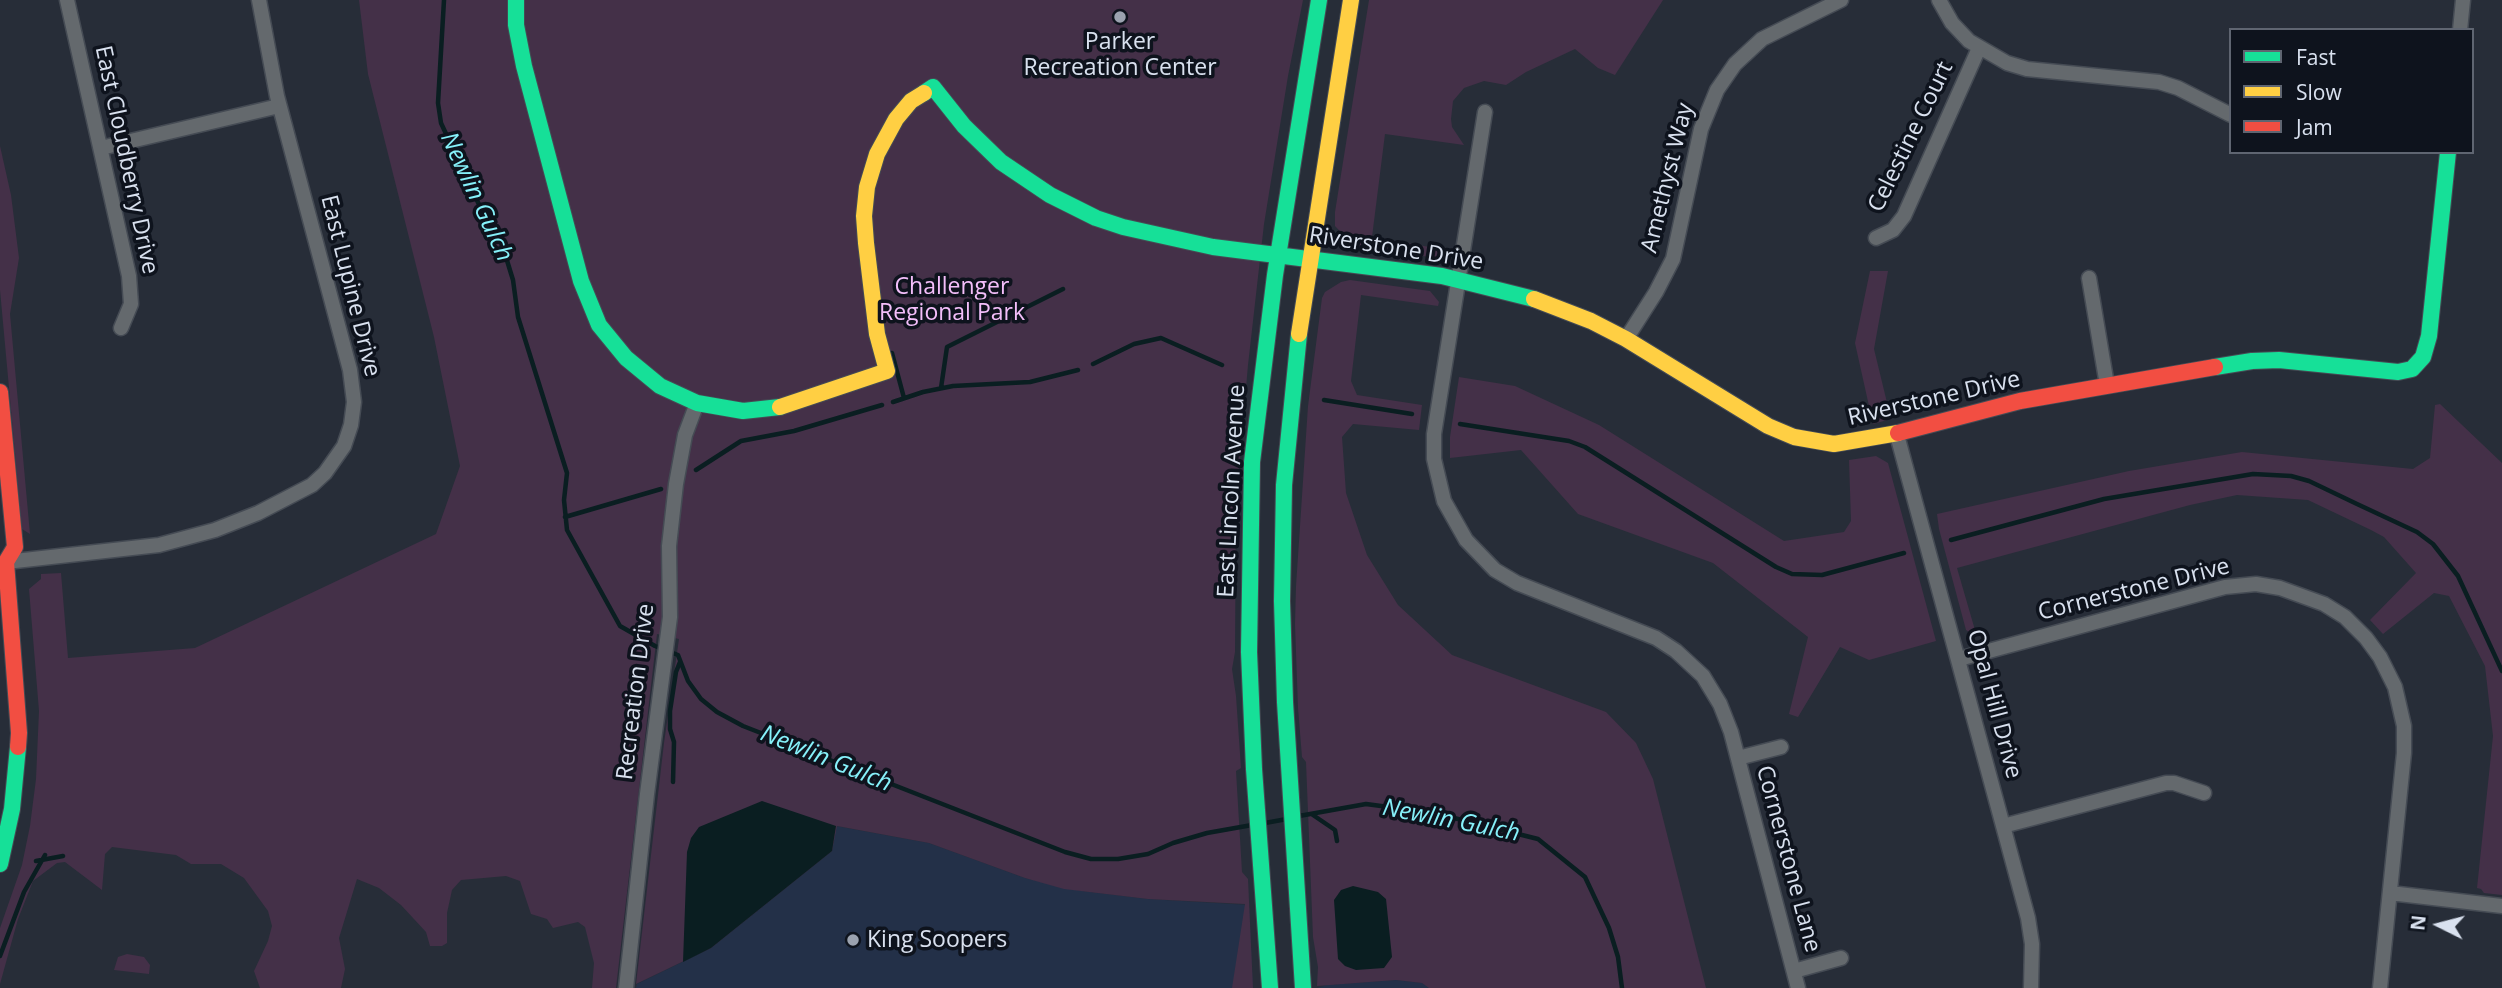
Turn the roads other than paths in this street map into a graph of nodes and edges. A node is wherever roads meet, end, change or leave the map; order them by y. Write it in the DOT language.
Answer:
graph roads {
  1 [pos="67,0"];
  2 [pos="259,0"];
  3 [pos="516,0"];
  4 [pos="1319,0"];
  5 [pos="1351,0"];
  6 [pos="1841,0"];
  7 [pos="1939,0"];
  8 [pos="2463,0"];
  9 [pos="2460,28"];
  10 [pos="1979,48"];
  11 [pos="279,106"];
  12 [pos="1485,112"];
  13 [pos="2229,115"];
  14 [pos="101,148"];
  15 [pos="2448,154"];
  16 [pos="1876,238"];
  17 [pos="1278,255"];
  18 [pos="1310,258"];
  19 [pos="2089,278"];
  20 [pos="1458,280"];
  21 [pos="121,328"];
  22 [pos="1626,339"];
  23 [pos="2107,386"];
  24 [pos="0,392"];
  25 [pos="697,403"];
  26 [pos="1897,435"];
  27 [pos="3,559"];
  28 [pos="1959,659"];
  29 [pos="8,668"];
  30 [pos="1781,747"];
  31 [pos="1738,758"];
  32 [pos="2204,793"];
  33 [pos="2003,825"];
  34 [pos="0,864"];
  35 [pos="2390,893"];
  36 [pos="2502,905"];
  37 [pos="1841,958"];
  38 [pos="1794,971"];
  39 [pos="626,988"];
  40 [pos="1270,988"];
  41 [pos="1303,988"];
  42 [pos="1798,988"];
  43 [pos="2031,988"];
  44 [pos="2380,988"];
  1 -- 14 [label="street, East Cloudberry Drive"];
  2 -- 11 [label="street, East Lupine Drive"];
  3 -- 25 [label="street"];
  4 -- 17 [label="street, East Lincoln Avenue"];
  5 -- 18 [label="street"];
  6 -- 22 [label="street, Amethyst Way"];
  7 -- 10 [label="street"];
  8 -- 9 [label="street"];
  10 -- 13 [label="street"];
  10 -- 16 [label="street, Celestine Court"];
  11 -- 14 [label="street"];
  11 -- 27 [label="street, East Lupine Drive"];
  12 -- 20 [label="street, Cornerstone Lane"];
  14 -- 21 [label="street, East Cloudberry Drive"];
  15 -- 23 [label="street, Riverstone Drive"];
  17 -- 18 [label="street, Riverstone Drive"];
  17 -- 25 [label="street"];
  17 -- 40 [label="street, East Lincoln Avenue"];
  18 -- 20 [label="street, Riverstone Drive"];
  18 -- 41 [label="street"];
  19 -- 23 [label="street"];
  20 -- 22 [label="street, Riverstone Drive"];
  20 -- 31 [label="street, Cornerstone Lane"];
  22 -- 26 [label="street, Riverstone Drive"];
  23 -- 26 [label="street, Riverstone Drive"];
  24 -- 27 [label="street"];
  25 -- 39 [label="street, Recreation Drive"];
  26 -- 28 [label="street, Opal Hill Drive"];
  27 -- 29 [label="street"];
  28 -- 33 [label="street, Opal Hill Drive"];
  28 -- 35 [label="street, Cornerstone Drive"];
  29 -- 34 [label="street"];
  30 -- 31 [label="street, Cornerstone Lane"];
  31 -- 38 [label="street, Cornerstone Lane"];
  32 -- 33 [label="street"];
  33 -- 43 [label="street, Opal Hill Drive"];
  35 -- 36 [label="street"];
  35 -- 44 [label="street, Cornerstone Drive"];
  37 -- 38 [label="street, Cornerstone Lane"];
  38 -- 42 [label="street, Cornerstone Lane"];
}
